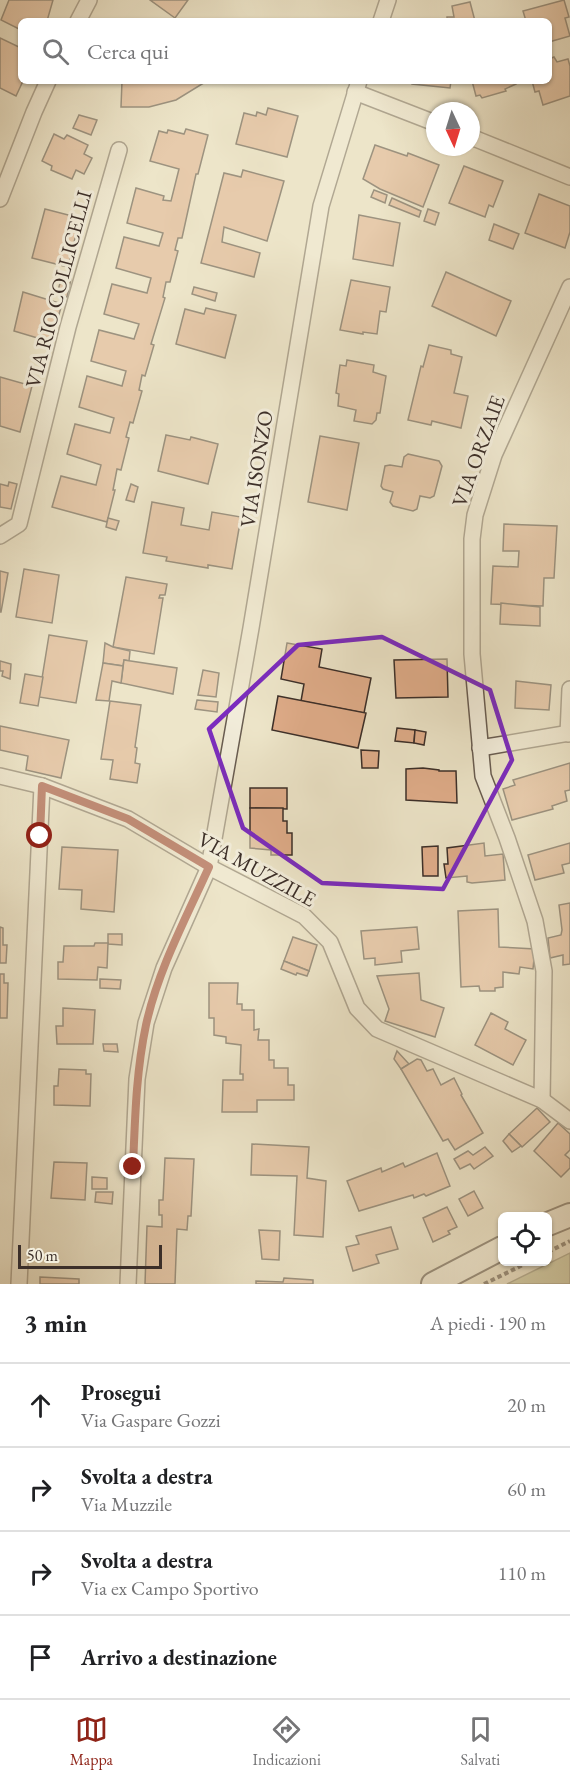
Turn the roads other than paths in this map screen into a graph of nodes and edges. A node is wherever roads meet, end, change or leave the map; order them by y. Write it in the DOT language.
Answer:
graph roads {
  1 [pos="89,0"];
  2 [pos="388,0"];
  3 [pos="80,18"];
  4 [pos="382,18"];
  5 [pos="47,84"];
  6 [pos="357,86"];
  7 [pos="426,119"];
  8 [pos="480,141"];
  9 [pos="119,150"];
  10 [pos="570,177"];
  11 [pos="0,200"];
  12 [pos="570,287"];
  13 [pos="0,536"];
  14 [pos="570,689"];
  15 [pos="569,734"];
  16 [pos="480,748"];
  17 [pos="0,776"];
  18 [pos="42,786"];
  19 [pos="209,867"];
  20 [pos="542,1100"];
  21 [pos="570,1121"];
  22 [pos="570,1215"];
  23 [pos="552,1222"];
  24 [pos="498,1250"];
  25 [pos="19,1284"];
  26 [pos="128,1284"];
  27 [pos="433,1284"];
  1 -- 3 [label="street"];
  2 -- 4 [label="street"];
  5 -- 11 [label="street"];
  6 -- 7 [label="street"];
  6 -- 19 [label="street, VIA ISONZO"];
  8 -- 10 [label="street"];
  9 -- 13 [label="street, VIA RIO COLLICELLI"];
  12 -- 16 [label="street, VIA ORZAIE"];
  14 -- 15 [label="street"];
  15 -- 16 [label="street"];
  16 -- 20 [label="street"];
  17 -- 18 [label="street, VIA MUZZILE"];
  18 -- 19 [label="street, VIA MUZZILE"];
  18 -- 25 [label="street"];
  19 -- 20 [label="street, VIA MUZZILE"];
  19 -- 26 [label="street, VIA ISONZO"];
  20 -- 21 [label="street, VIA MUZZILE"];
  22 -- 23 [label="main road"];
  24 -- 27 [label="main road"];
}
